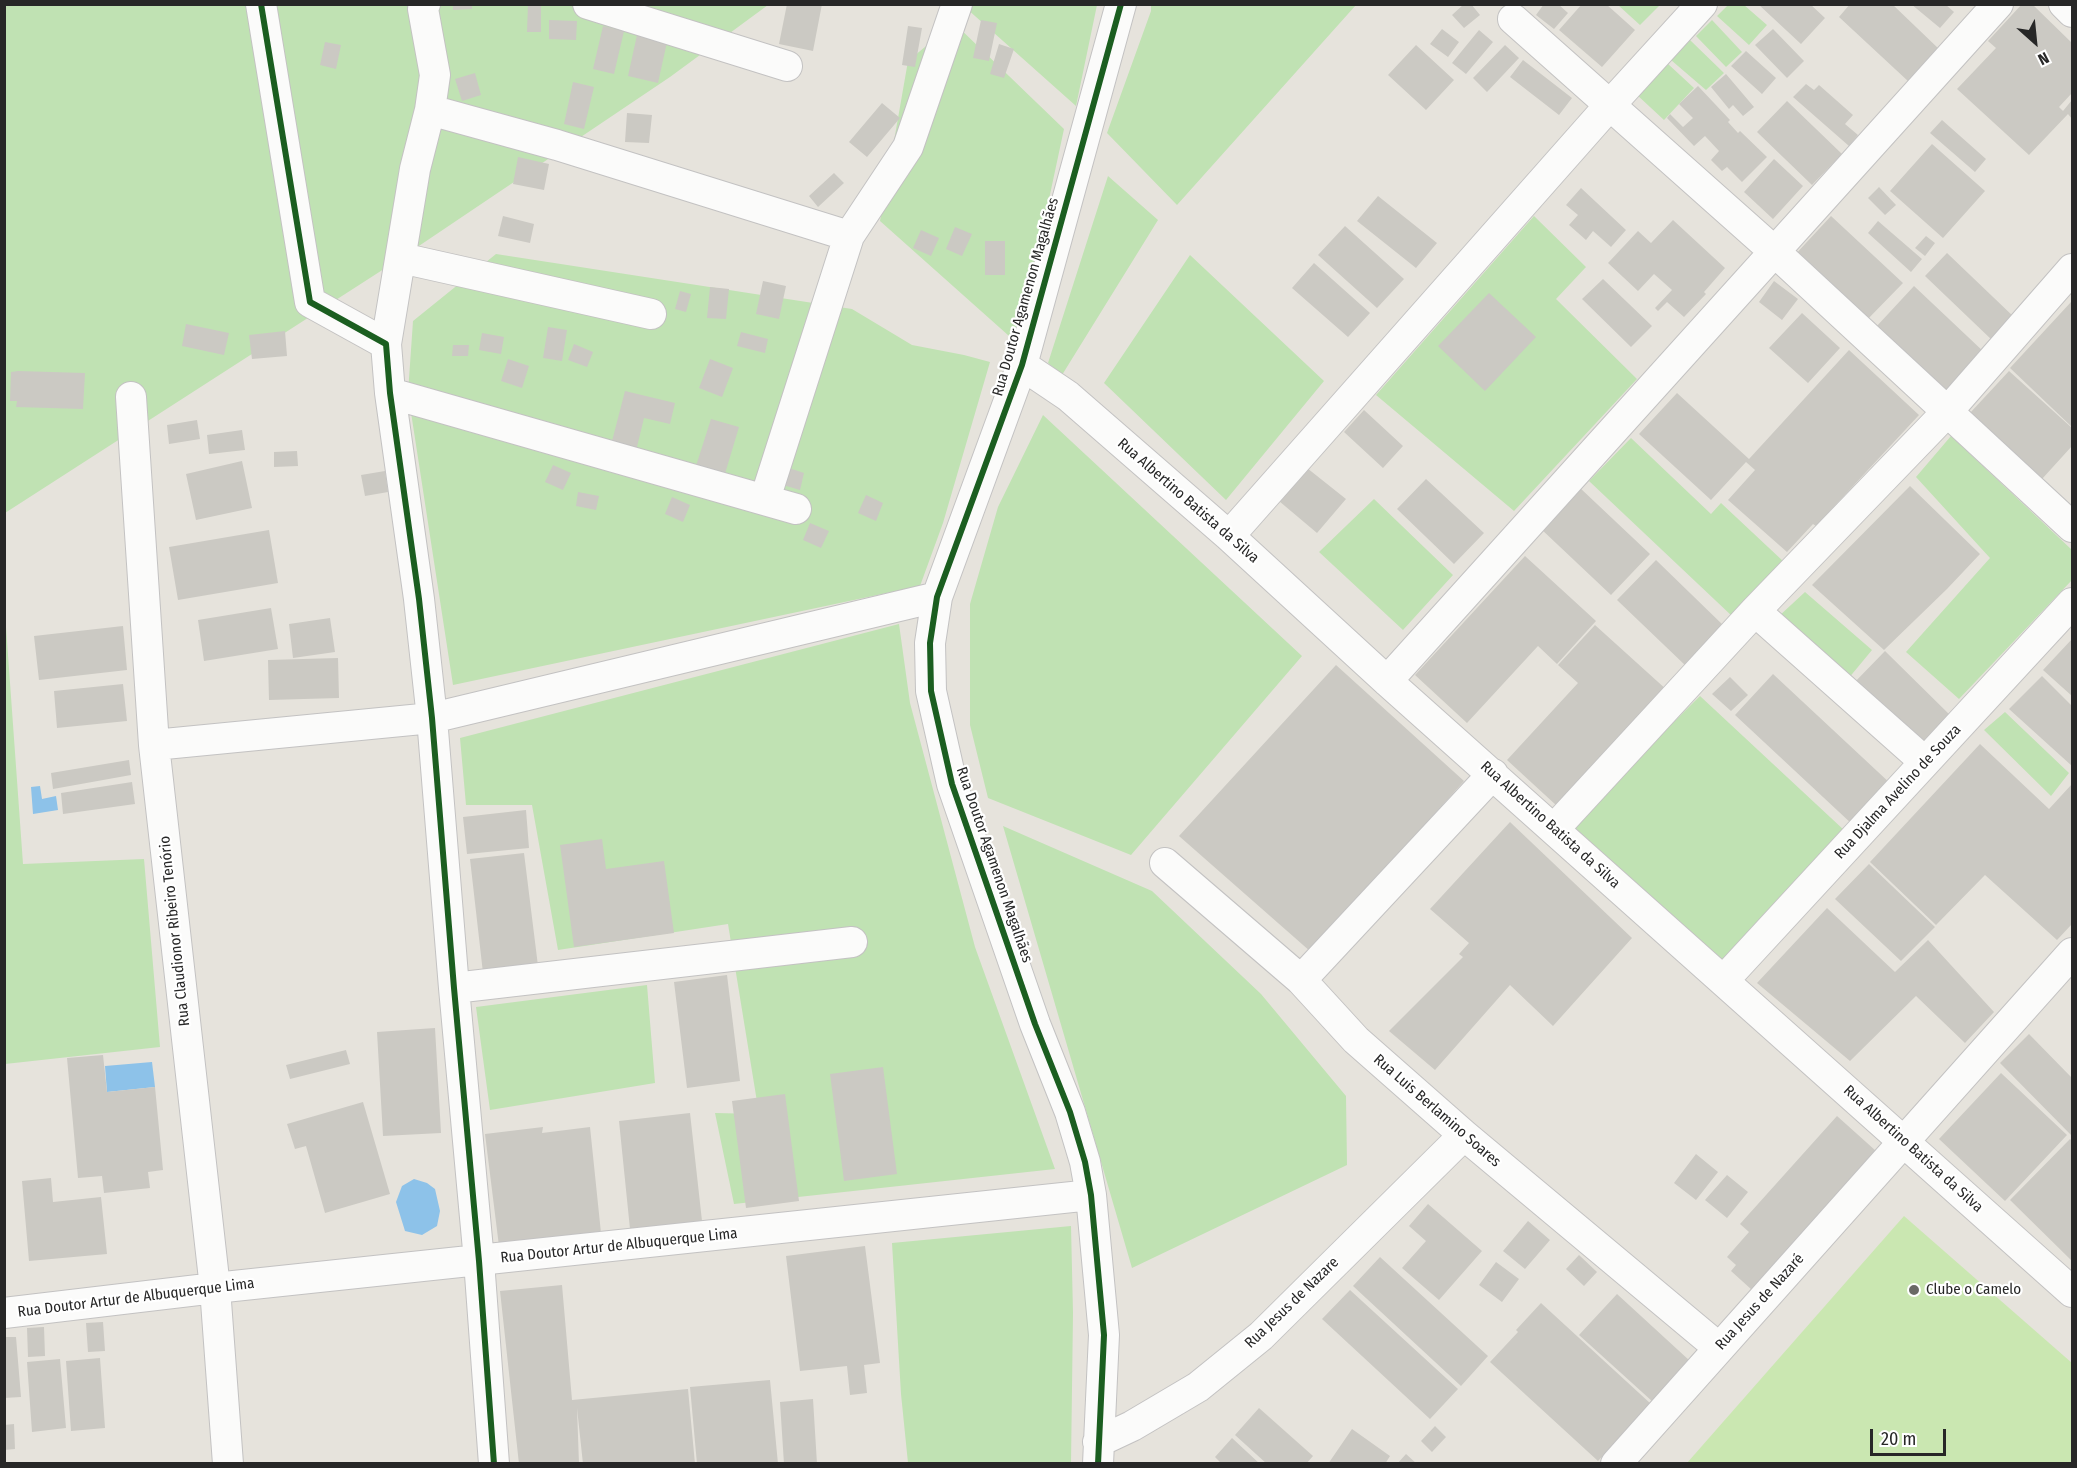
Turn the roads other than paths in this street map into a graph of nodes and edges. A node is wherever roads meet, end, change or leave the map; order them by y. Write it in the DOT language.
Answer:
graph roads {
  1 [pos="261,4"];
  2 [pos="425,4"];
  3 [pos="588,4"];
  4 [pos="957,4"];
  5 [pos="1121,4"];
  6 [pos="1702,4"];
  7 [pos="1998,4"];
  8 [pos="2064,4"];
  9 [pos="2073,12"];
  10 [pos="1513,19"];
  11 [pos="787,66"];
  12 [pos="1609,106"];
  13 [pos="430,110"];
  14 [pos="849,236"];
  15 [pos="1775,252"];
  16 [pos="401,258"];
  17 [pos="2073,269"];
  18 [pos="651,314"];
  19 [pos="386,344"];
  20 [pos="1022,365"];
  21 [pos="390,393"];
  22 [pos="131,397"];
  23 [pos="1947,412"];
  24 [pos="765,499"];
  25 [pos="796,509"];
  26 [pos="2073,527"];
  27 [pos="1229,536"];
  28 [pos="937,597"];
  29 [pos="2073,603"];
  30 [pos="1755,611"];
  31 [pos="1387,681"];
  32 [pos="432,718"];
  33 [pos="154,745"];
  34 [pos="1925,762"];
  35 [pos="1493,774"];
  36 [pos="1554,829"];
  37 [pos="1165,863"];
  38 [pos="852,942"];
  39 [pos="2073,953"];
  40 [pos="1301,980"];
  41 [pos="1724,980"];
  42 [pos="453,988"];
  43 [pos="1464,1135"];
  44 [pos="1904,1140"];
  45 [pos="1091,1195"];
  46 [pos="479,1261"];
  47 [pos="215,1288"];
  48 [pos="2073,1293"];
  49 [pos="4,1313"];
  50 [pos="1719,1348"];
  51 [pos="1098,1453"];
  52 [pos="228,1464"];
  53 [pos="494,1464"];
  54 [pos="1616,1464"];
  1 -- 19 [label="street"];
  2 -- 13 [label="street"];
  3 -- 11 [label="street"];
  4 -- 14 [label="street"];
  5 -- 20 [label="street, Rua Doutor Agamenon Magalhães"];
  6 -- 12 [label="street"];
  7 -- 15 [label="street"];
  8 -- 9 [label="street"];
  10 -- 12 [label="street"];
  12 -- 15 [label="street"];
  12 -- 27 [label="street"];
  13 -- 14 [label="street"];
  13 -- 16 [label="street"];
  14 -- 24 [label="street"];
  15 -- 23 [label="street"];
  15 -- 31 [label="street"];
  16 -- 18 [label="street"];
  16 -- 19 [label="street"];
  17 -- 23 [label="street"];
  19 -- 21 [label="street"];
  20 -- 27 [label="street, Rua Albertino Batista da Silva"];
  20 -- 28 [label="street, Rua Doutor Agamenon Magalhães"];
  21 -- 24 [label="street"];
  21 -- 32 [label="street"];
  22 -- 33 [label="street, Rua Claudionor Ribeiro Tenório"];
  23 -- 26 [label="street"];
  23 -- 30 [label="street"];
  24 -- 25 [label="street"];
  27 -- 31 [label="street, Rua Albertino Batista da Silva"];
  28 -- 32 [label="street"];
  28 -- 45 [label="street, Rua Doutor Agamenon Magalhães"];
  29 -- 34 [label="street, Rua Djalma Avelino de Souza"];
  30 -- 34 [label="street"];
  30 -- 36 [label="street"];
  31 -- 35 [label="street, Rua Albertino Batista da Silva"];
  32 -- 33 [label="street"];
  32 -- 42 [label="street"];
  33 -- 47 [label="street, Rua Claudionor Ribeiro Tenório"];
  34 -- 41 [label="street, Rua Djalma Avelino de Souza"];
  35 -- 36 [label="street, Rua Albertino Batista da Silva"];
  35 -- 40 [label="street"];
  36 -- 41 [label="street, Rua Albertino Batista da Silva"];
  37 -- 40 [label="street, Rua Luis Berlamino Soares"];
  38 -- 42 [label="street"];
  39 -- 44 [label="street, Rua Jesus de Nazaré"];
  40 -- 43 [label="street, Rua Luis Berlamino Soares"];
  41 -- 44 [label="street, Rua Albertino Batista da Silva"];
  42 -- 46 [label="street"];
  43 -- 50 [label="street, Rua Luis Berlamino Soares"];
  43 -- 51 [label="street, Rua Jesus de Nazare"];
  44 -- 48 [label="street, Rua Albertino Batista da Silva"];
  44 -- 50 [label="street, Rua Jesus de Nazaré"];
  45 -- 46 [label="street, Rua Doutor Artur de Albuquerque Lima"];
  45 -- 51 [label="street, Rua Doutor Agamenon Magalhães"];
  46 -- 47 [label="street, Rua Doutor Artur de Albuquerque Lima"];
  46 -- 53 [label="street"];
  47 -- 49 [label="street, Rua Doutor Artur de Albuquerque Lima"];
  47 -- 52 [label="street, Rua Claudionor Ribeiro Tenório"];
  50 -- 54 [label="street, Rua Jesus de Nazaré"];
}
